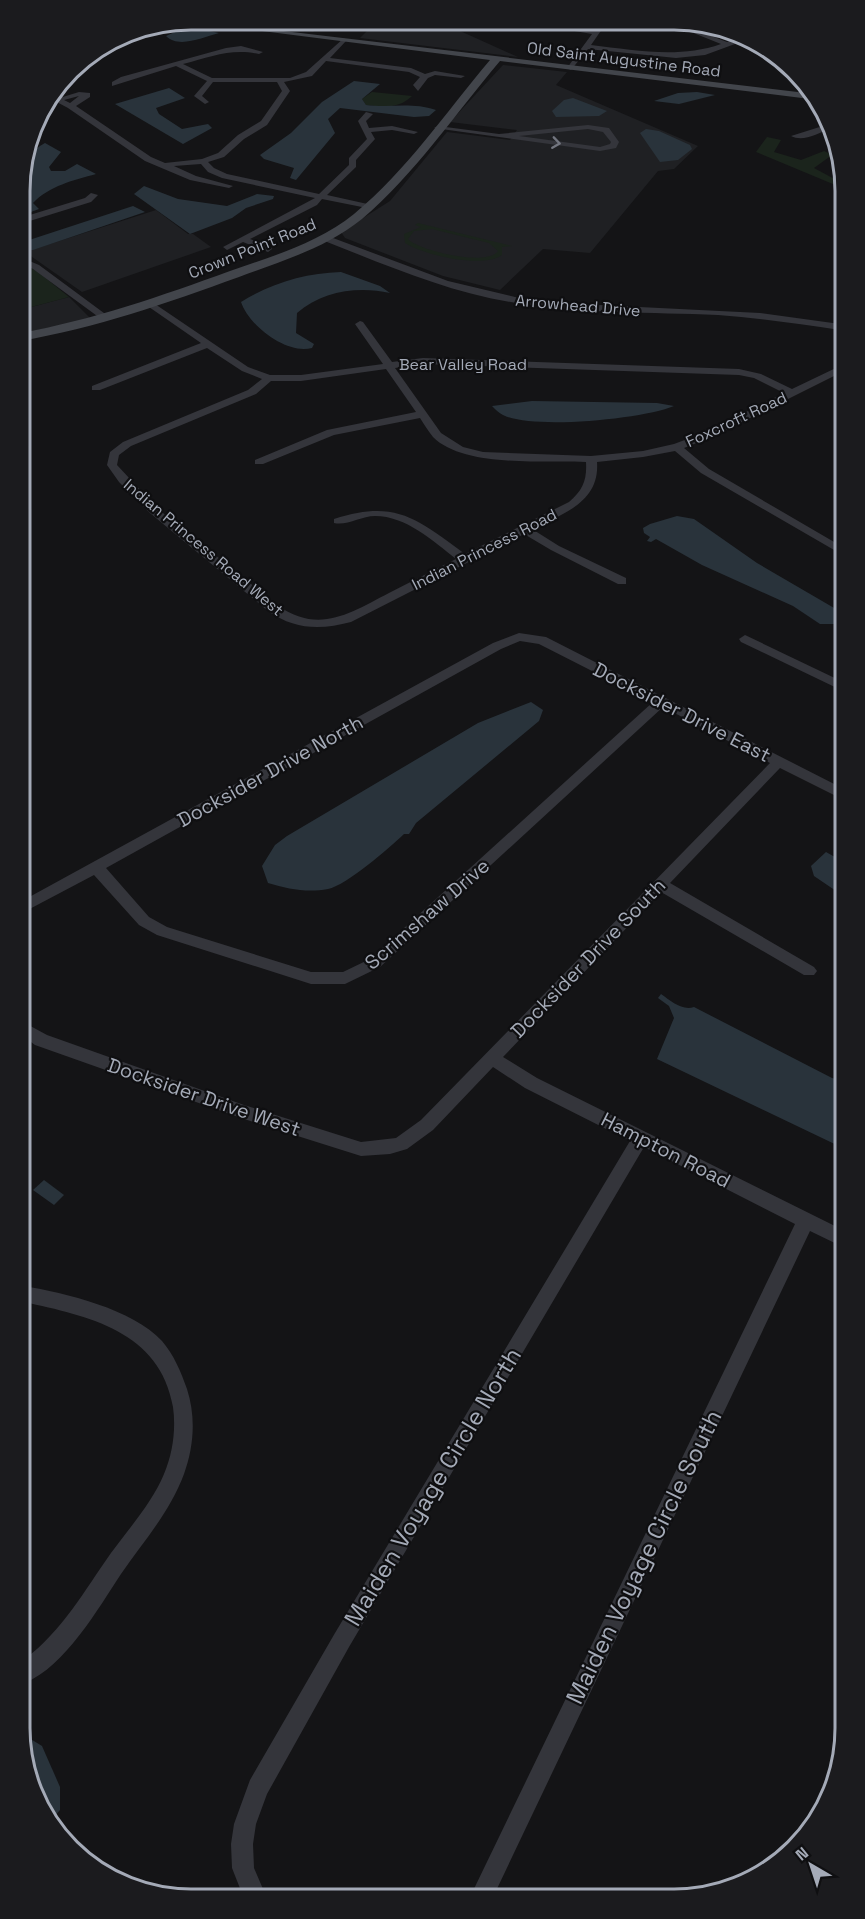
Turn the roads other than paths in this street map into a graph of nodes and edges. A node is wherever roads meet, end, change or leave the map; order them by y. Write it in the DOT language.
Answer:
graph roads {
  1 [pos="266,30"];
  2 [pos="582,30"];
  3 [pos="693,31"];
  4 [pos="596,32"];
  5 [pos="344,40"];
  6 [pos="733,42"];
  7 [pos="727,44"];
  8 [pos="586,47"];
  9 [pos="259,52"];
  10 [pos="496,58"];
  11 [pos="325,59"];
  12 [pos="177,64"];
  13 [pos="571,68"];
  14 [pos="425,76"];
  15 [pos="461,76"];
  16 [pos="319,77"];
  17 [pos="211,80"];
  18 [pos="280,81"];
  19 [pos="116,84"];
  20 [pos="304,84"];
  21 [pos="418,89"];
  22 [pos="286,91"];
  23 [pos="295,91"];
  24 [pos="804,95"];
  25 [pos="205,102"];
  26 [pos="71,106"];
  27 [pos="369,114"];
  28 [pos="438,128"];
  29 [pos="367,130"];
  30 [pos="823,130"];
  31 [pos="414,132"];
  32 [pos="498,136"];
  33 [pos="795,136"];
  34 [pos="203,161"];
  35 [pos="164,165"];
  36 [pos="255,183"];
  37 [pos="94,195"];
  38 [pos="320,197"];
  39 [pos="369,207"];
  40 [pos="30,218"];
  41 [pos="325,238"];
  42 [pos="243,239"];
  43 [pos="227,247"];
  44 [pos="268,249"];
  45 [pos="30,264"];
  46 [pos="152,305"];
  47 [pos="107,319"];
  48 [pos="360,324"];
  49 [pos="835,326"];
  50 [pos="30,335"];
  51 [pos="208,344"];
  52 [pos="388,364"];
  53 [pos="835,371"];
  54 [pos="268,378"];
  55 [pos="96,388"];
  56 [pos="791,393"];
  57 [pos="422,414"];
  58 [pos="676,447"];
  59 [pos="591,459"];
  60 [pos="259,462"];
  61 [pos="338,521"];
  62 [pos="524,529"];
  63 [pos="835,547"];
  64 [pos="464,560"];
  65 [pos="622,581"];
  66 [pos="347,619"];
  67 [pos="519,638"];
  68 [pos="744,639"];
  69 [pos="835,683"];
  70 [pos="662,701"];
  71 [pos="779,761"];
  72 [pos="835,790"];
  73 [pos="96,867"];
  74 [pos="660,884"];
  75 [pos="30,904"];
  76 [pos="809,971"];
  77 [pos="30,1033"];
  78 [pos="491,1058"];
  79 [pos="641,1137"];
  80 [pos="390,1147"];
  81 [pos="806,1220"];
  82 [pos="835,1235"];
  83 [pos="30,1296"];
  84 [pos="30,1668"];
  85 [pos="252,1889"];
  86 [pos="485,1889"];
  1 -- 5 [label="street, Old Saint Augustine Road"];
  2 -- 4 [label="street"];
  3 -- 7 [label="street"];
  4 -- 8 [label="street"];
  5 -- 10 [label="street, Old Saint Augustine Road"];
  5 -- 11 [label="street"];
  6 -- 7 [label="street"];
  7 -- 8 [label="street"];
  8 -- 13 [label="street"];
  9 -- 12 [label="street"];
  10 -- 13 [label="street, Old Saint Augustine Road"];
  10 -- 28 [label="street, Crown Point Road"];
  11 -- 14 [label="street"];
  11 -- 18 [label="street"];
  12 -- 17 [label="street"];
  12 -- 19 [label="street"];
  13 -- 24 [label="street, Old Saint Augustine Road"];
  14 -- 15 [label="street"];
  14 -- 21 [label="street"];
  16 -- 20 [label="street"];
  17 -- 18 [label="street"];
  17 -- 25 [label="street"];
  18 -- 22 [label="street"];
  22 -- 23 [label="street"];
  22 -- 34 [label="street"];
  26 -- 35 [label="street"];
  27 -- 29 [label="street"];
  28 -- 32 [label="street"];
  28 -- 39 [label="street, Crown Point Road"];
  29 -- 31 [label="street"];
  29 -- 38 [label="street"];
  30 -- 33 [label="street"];
  32 -- 32 [label="street, one-way"];
  34 -- 35 [label="street"];
  34 -- 36 [label="street"];
  35 -- 36 [label="street"];
  36 -- 38 [label="street"];
  37 -- 40 [label="street"];
  38 -- 39 [label="street"];
  38 -- 42 [label="street"];
  39 -- 41 [label="street, Crown Point Road"];
  41 -- 46 [label="street, Crown Point Road"];
  41 -- 49 [label="street, Arrowhead Drive"];
  42 -- 43 [label="street"];
  42 -- 44 [label="street"];
  45 -- 47 [label="street"];
  46 -- 47 [label="street, Crown Point Road"];
  46 -- 51 [label="street, Bear Valley Road"];
  47 -- 50 [label="street, Crown Point Road"];
  48 -- 52 [label="street, Foxcroft Road"];
  51 -- 54 [label="street, Bear Valley Road"];
  51 -- 55 [label="street"];
  52 -- 54 [label="street, Bear Valley Road"];
  52 -- 56 [label="street, Bear Valley Road"];
  52 -- 57 [label="street, Foxcroft Road"];
  53 -- 56 [label="street, Foxcroft Road"];
  54 -- 66 [label="street, Indian Princess Road West"];
  56 -- 58 [label="street, Foxcroft Road"];
  57 -- 59 [label="street, Foxcroft Road"];
  57 -- 60 [label="street"];
  58 -- 59 [label="street, Foxcroft Road"];
  58 -- 63 [label="street"];
  59 -- 62 [label="street, Indian Princess Road"];
  61 -- 64 [label="street"];
  62 -- 64 [label="street, Indian Princess Road"];
  62 -- 65 [label="street"];
  64 -- 66 [label="street, Indian Princess Road"];
  67 -- 70 [label="street, Docksider Drive East"];
  67 -- 73 [label="street, Docksider Drive North"];
  68 -- 69 [label="street"];
  70 -- 71 [label="street, Docksider Drive East"];
  70 -- 73 [label="street, Scrimshaw Drive"];
  71 -- 72 [label="street, Docksider Drive East"];
  71 -- 74 [label="street, Docksider Drive South"];
  73 -- 75 [label="street, Docksider Drive North"];
  74 -- 76 [label="street"];
  74 -- 78 [label="street, Docksider Drive South"];
  77 -- 80 [label="street, Docksider Drive West"];
  78 -- 79 [label="street, Hampton Road"];
  78 -- 80 [label="street, Docksider Drive South"];
  79 -- 81 [label="street, Hampton Road"];
  79 -- 85 [label="street, Maiden Voyage Circle North"];
  81 -- 82 [label="street, Hampton Road"];
  81 -- 86 [label="street, Maiden Voyage Circle South"];
  83 -- 84 [label="street"];
}
